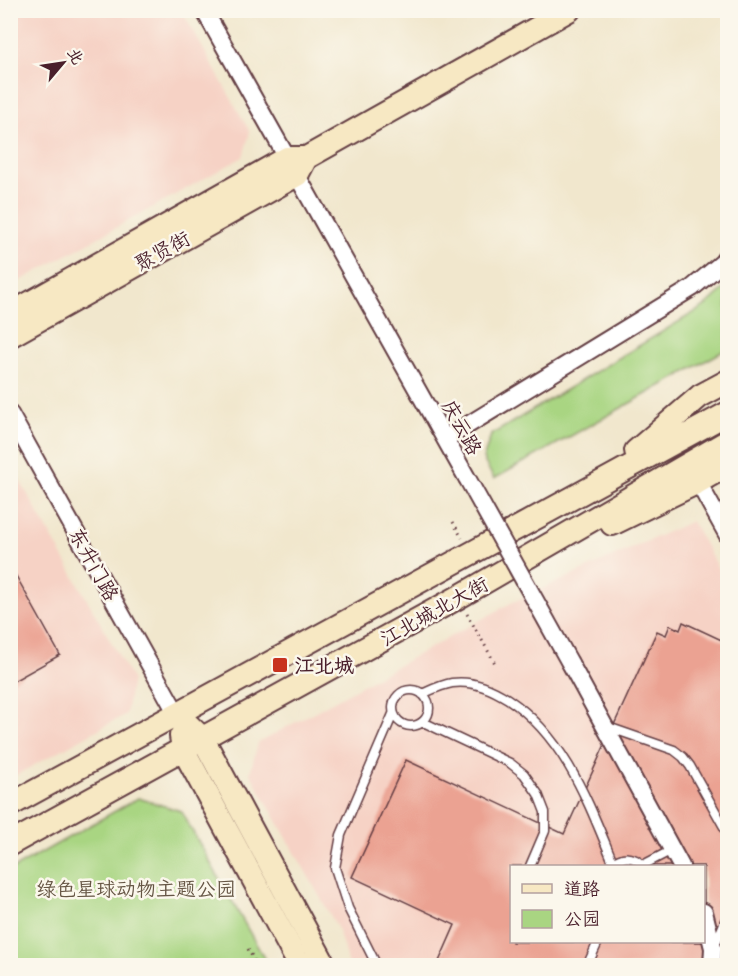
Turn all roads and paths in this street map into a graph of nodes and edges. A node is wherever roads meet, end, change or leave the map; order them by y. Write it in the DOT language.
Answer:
graph roads {
  1 [pos="204,10"];
  2 [pos="569,10"];
  3 [pos="296,164"];
  4 [pos="728,255"];
  5 [pos="10,314"];
  6 [pos="10,336"];
  7 [pos="728,381"];
  8 [pos="728,413"];
  9 [pos="10,414"];
  10 [pos="445,439"];
  11 [pos="728,441"];
  12 [pos="728,465"];
  13 [pos="603,480"];
  14 [pos="698,482"];
  15 [pos="728,537"];
  16 [pos="462,606"];
  17 [pos="496,665"];
  18 [pos="422,694"];
  19 [pos="177,714"];
  20 [pos="393,714"];
  21 [pos="423,722"];
  22 [pos="604,726"];
  23 [pos="193,744"];
  24 [pos="10,805"];
  25 [pos="728,834"];
  26 [pos="10,844"];
  27 [pos="672,850"];
  28 [pos="611,864"];
  29 [pos="531,865"];
  30 [pos="642,865"];
  31 [pos="645,865"];
  32 [pos="680,865"];
  33 [pos="728,914"];
  34 [pos="705,916"];
  35 [pos="598,943"];
  36 [pos="713,948"];
  37 [pos="248,949"];
  38 [pos="257,966"];
  39 [pos="300,966"];
  40 [pos="325,966"];
  41 [pos="377,966"];
  42 [pos="587,966"];
  43 [pos="712,966"];
  1 -- 3 [label="street, 庆云路"];
  2 -- 3 [label="main road, 聚贤街"];
  3 -- 5 [label="main road, 聚贤街"];
  3 -- 6 [label="main road, 聚贤街"];
  3 -- 10 [label="street, 庆云路"];
  4 -- 10 [label="street"];
  7 -- 13 [label="main road"];
  8 -- 13 [label="main road, 江北城北大街"];
  9 -- 19 [label="street, 东升门路"];
  10 -- 22 [label="street, 庆云路, bridge"];
  11 -- 16 [label="main road, 江北城北大街"];
  12 -- 14 [label="main road"];
  13 -- 19 [label="main road, 江北城北大街"];
  14 -- 15 [label="street"];
  14 -- 16 [label="main road"];
  16 -- 17 [label="path"];
  16 -- 23 [label="main road, 江北城北大街"];
  18 -- 20 [label="lane"];
  18 -- 21 [label="lane"];
  18 -- 28 [label="lane"];
  19 -- 23 [label="main road, 东升门路"];
  19 -- 24 [label="main road, 江北城北大街"];
  20 -- 21 [label="lane"];
  20 -- 41 [label="lane"];
  21 -- 29 [label="lane"];
  22 -- 25 [label="lane"];
  22 -- 27 [label="street, 庆云路"];
  23 -- 26 [label="main road, 江北城北大街"];
  23 -- 39 [label="main road, 东升门路"];
  23 -- 40 [label="main road, 东升门路"];
  27 -- 31 [label="lane"];
  27 -- 32 [label="street, 庆云路"];
  28 -- 30 [label="lane"];
  33 -- 36 [label="lane"];
  34 -- 36 [label="street"];
  35 -- 42 [label="lane"];
  36 -- 43 [label="street"];
  37 -- 38 [label="path"];
}
